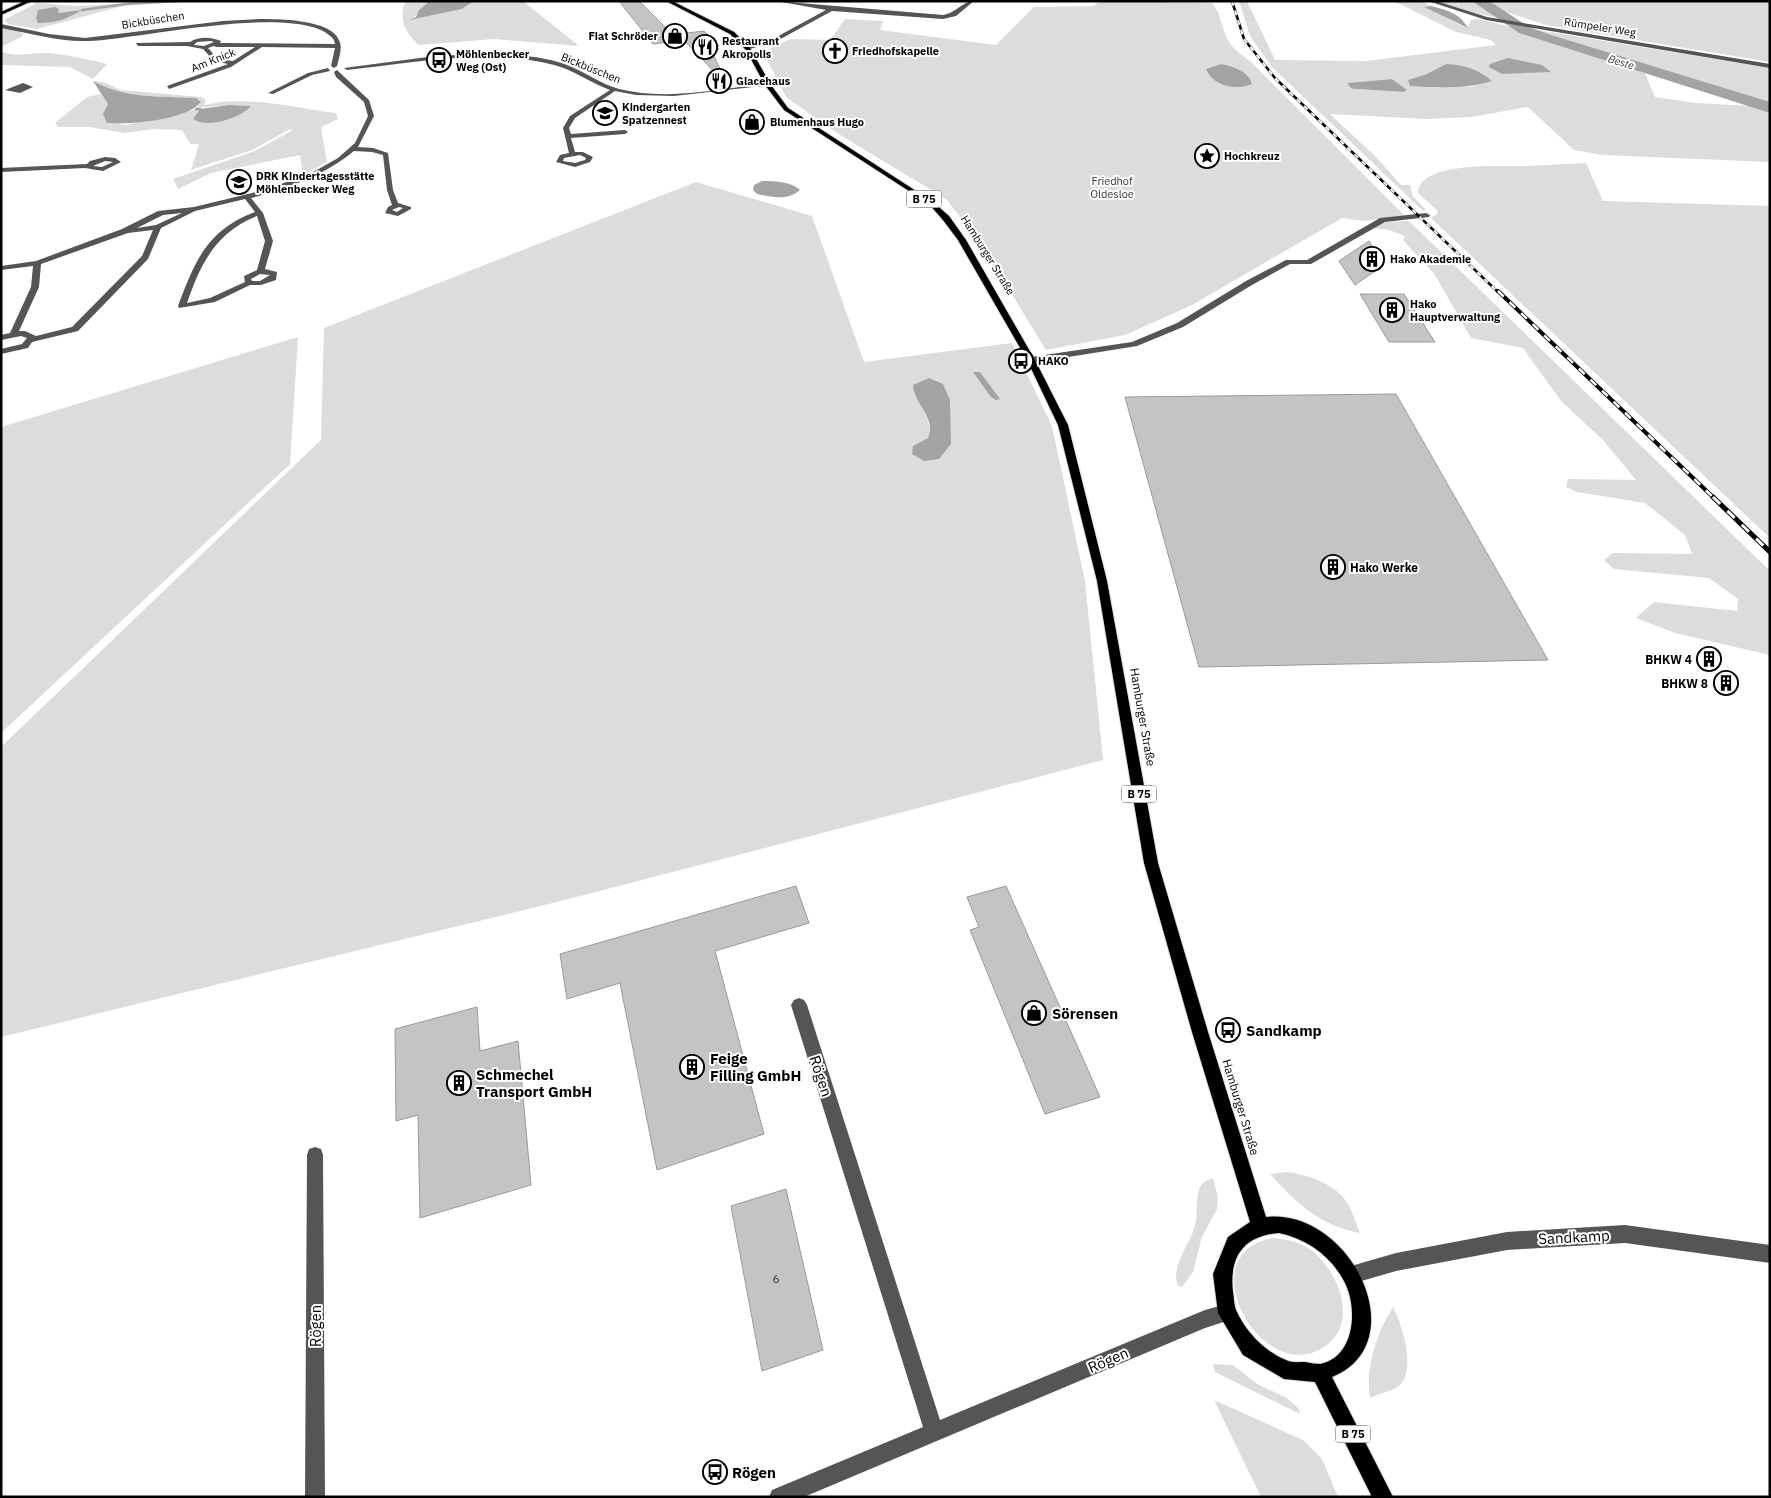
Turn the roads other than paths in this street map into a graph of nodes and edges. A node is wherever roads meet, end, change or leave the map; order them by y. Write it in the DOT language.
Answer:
graph roads {
  1 [pos="30,1"];
  2 [pos="668,1"];
  3 [pos="778,1"];
  4 [pos="845,1"];
  5 [pos="972,1"];
  6 [pos="1430,1"];
  7 [pos="831,9"];
  8 [pos="1,14"];
  9 [pos="185,25"];
  10 [pos="1,26"];
  11 [pos="200,40"];
  12 [pos="138,44"];
  13 [pos="190,44"];
  14 [pos="216,45"];
  15 [pos="261,45"];
  16 [pos="338,46"];
  17 [pos="205,48"];
  18 [pos="748,49"];
  19 [pos="234,63"];
  20 [pos="1770,66"];
  21 [pos="333,69"];
  22 [pos="768,85"];
  23 [pos="169,87"];
  24 [pos="615,89"];
  25 [pos="9,90"];
  26 [pos="1,93"];
  27 [pos="271,94"];
  28 [pos="626,132"];
  29 [pos="568,136"];
  30 [pos="352,149"];
  31 [pos="572,154"];
  32 [pos="88,166"];
  33 [pos="1,170"];
  34 [pos="247,198"];
  35 [pos="396,206"];
  36 [pos="194,209"];
  37 [pos="259,213"];
  38 [pos="1426,215"];
  39 [pos="158,228"];
  40 [pos="125,231"];
  41 [pos="37,263"];
  42 [pos="1,268"];
  43 [pos="260,272"];
  44 [pos="249,283"];
  45 [pos="14,334"];
  46 [pos="1,338"];
  47 [pos="32,340"];
  48 [pos="1,352"];
  49 [pos="1031,360"];
  50 [pos="799,1005"];
  51 [pos="315,1155"];
  52 [pos="1260,1226"];
  53 [pos="1770,1254"];
  54 [pos="1351,1275"];
  55 [pos="1227,1313"];
  56 [pos="1320,1373"];
  57 [pos="934,1432"];
  58 [pos="315,1497"];
  59 [pos="779,1497"];
  60 [pos="1384,1497"];
  1 -- 8 [label="main road"];
  2 -- 18 [label="main road, Hamburger Straße / B 75"];
  3 -- 7 [label="street"];
  4 -- 7 [label="street"];
  5 -- 7 [label="street"];
  6 -- 20 [label="street, Rümpeler Weg"];
  7 -- 18 [label="street"];
  9 -- 10 [label="street, Bickbüschen"];
  9 -- 11 [label="street, Am Knick"];
  9 -- 16 [label="street, Bickbüschen"];
  11 -- 13 [label="street, Am Knick"];
  11 -- 14 [label="street, Am Knick"];
  12 -- 13 [label="street"];
  13 -- 17 [label="street, Am Knick"];
  14 -- 15 [label="street, Am Knick"];
  14 -- 17 [label="street, Am Knick"];
  15 -- 16 [label="street, Am Knick"];
  15 -- 19 [label="street, Am Knick"];
  16 -- 21 [label="street"];
  17 -- 19 [label="street"];
  18 -- 22 [label="main road, Hamburger Straße / B 75"];
  19 -- 23 [label="street, Am Knick"];
  21 -- 24 [label="street, Bickbüschen"];
  21 -- 27 [label="street, Bickbüschen"];
  21 -- 30 [label="street"];
  22 -- 24 [label="street, Bickbüschen"];
  22 -- 49 [label="main road, Hamburger Straße / B 75"];
  24 -- 29 [label="street"];
  25 -- 26 [label="street"];
  28 -- 29 [label="street"];
  29 -- 31 [label="street"];
  30 -- 34 [label="street"];
  30 -- 35 [label="street"];
  32 -- 33 [label="street"];
  34 -- 36 [label="street"];
  34 -- 37 [label="street"];
  36 -- 39 [label="street"];
  36 -- 40 [label="street"];
  37 -- 43 [label="street"];
  37 -- 44 [label="street"];
  38 -- 49 [label="street"];
  39 -- 40 [label="street"];
  39 -- 47 [label="street"];
  40 -- 41 [label="street"];
  41 -- 42 [label="street"];
  41 -- 45 [label="street"];
  43 -- 44 [label="street"];
  43 -- 44 [label="street"];
  45 -- 46 [label="street"];
  45 -- 47 [label="street"];
  47 -- 48 [label="street"];
  49 -- 52 [label="main road, Hamburger Straße / B 75"];
  50 -- 57 [label="street, Rögen"];
  51 -- 58 [label="street, Rögen"];
  52 -- 54 [label="main road"];
  52 -- 55 [label="main road"];
  53 -- 54 [label="street, Sandkamp"];
  54 -- 56 [label="main road"];
  55 -- 56 [label="main road"];
  55 -- 57 [label="street, Rögen"];
  56 -- 60 [label="main road, B 75"];
  57 -- 59 [label="street, Rögen"];
}
